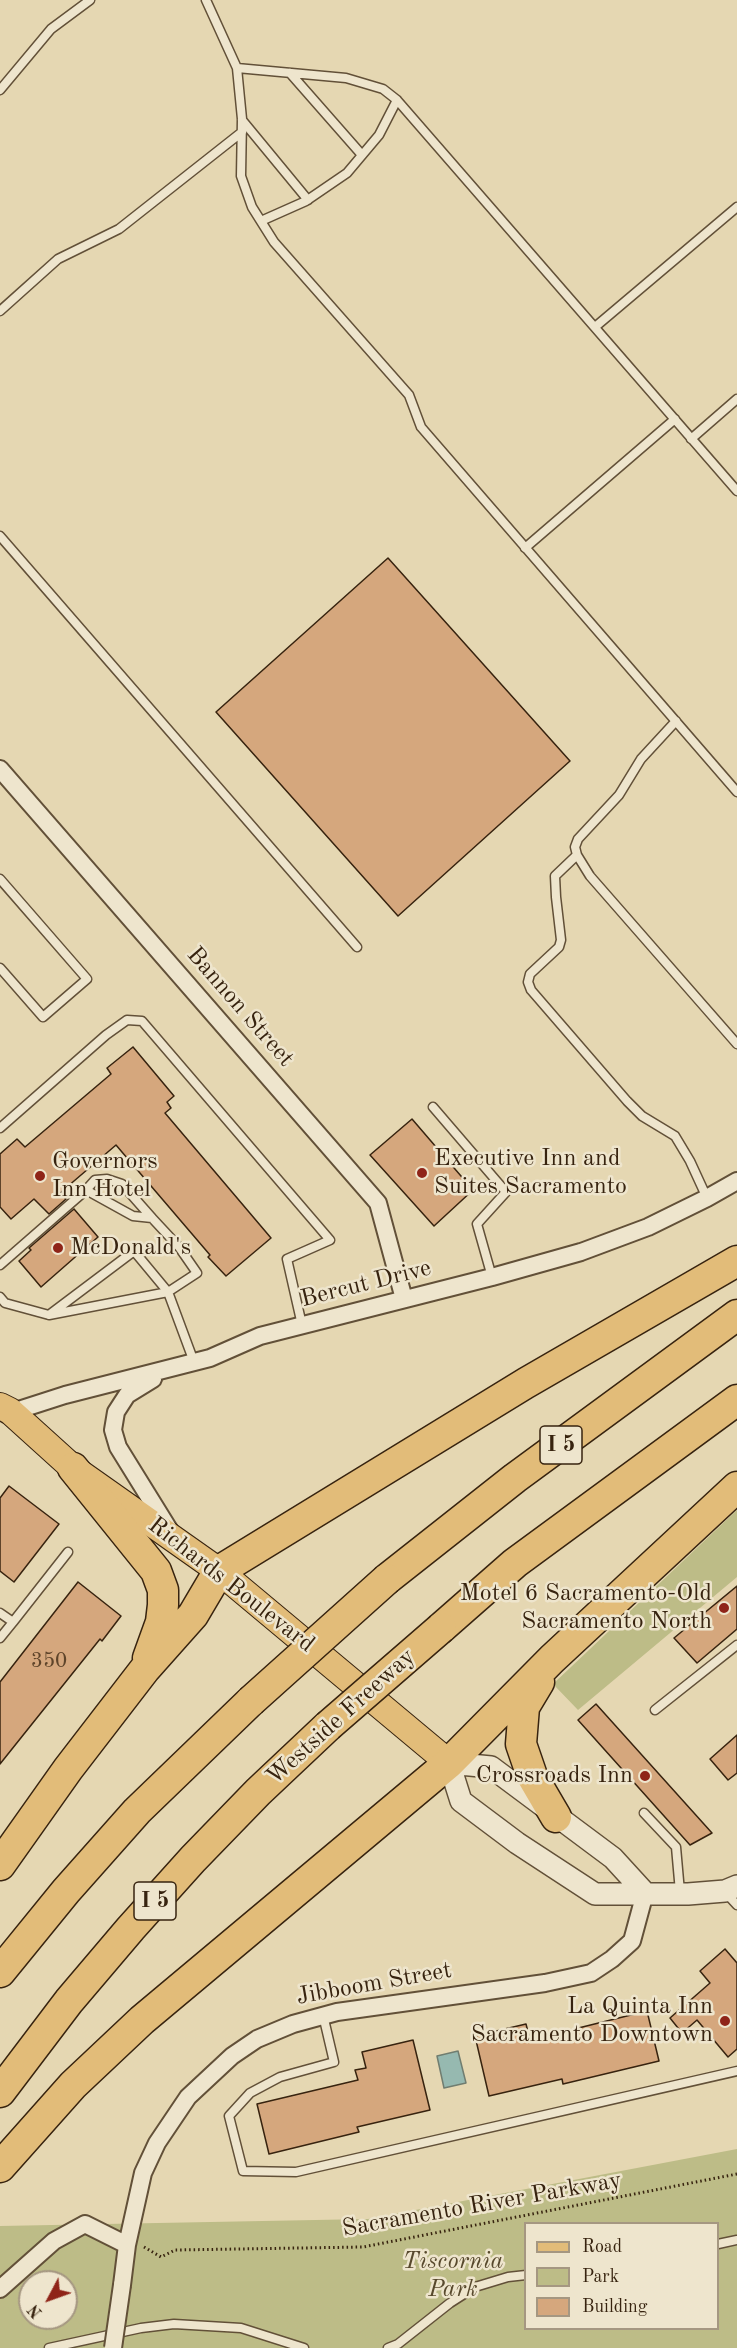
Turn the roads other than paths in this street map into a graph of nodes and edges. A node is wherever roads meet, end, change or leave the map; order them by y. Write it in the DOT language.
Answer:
graph roads {
  1 [pos="90,0"];
  2 [pos="206,0"];
  3 [pos="237,68"];
  4 [pos="290,73"];
  5 [pos="0,90"];
  6 [pos="397,100"];
  7 [pos="242,119"];
  8 [pos="242,132"];
  9 [pos="362,155"];
  10 [pos="308,200"];
  11 [pos="737,207"];
  12 [pos="261,221"];
  13 [pos="0,311"];
  14 [pos="595,327"];
  15 [pos="737,399"];
  16 [pos="675,419"];
  17 [pos="692,439"];
  18 [pos="737,491"];
  19 [pos="0,536"];
  20 [pos="525,548"];
  21 [pos="676,721"];
  22 [pos="0,768"];
  23 [pos="737,792"];
  24 [pos="577,855"];
  25 [pos="0,879"];
  26 [pos="357,947"];
  27 [pos="0,968"];
  28 [pos="737,1044"];
  29 [pos="433,1107"];
  30 [pos="0,1128"];
  31 [pos="737,1181"];
  32 [pos="86,1190"];
  33 [pos="707,1198"];
  34 [pos="152,1218"];
  35 [pos="737,1261"];
  36 [pos="0,1264"];
  37 [pos="492,1278"];
  38 [pos="168,1292"];
  39 [pos="0,1297"];
  40 [pos="404,1299"];
  41 [pos="49,1315"];
  42 [pos="737,1315"];
  43 [pos="302,1325"];
  44 [pos="194,1362"];
  45 [pos="176,1367"];
  46 [pos="0,1384"];
  47 [pos="737,1400"];
  48 [pos="3,1412"];
  49 [pos="73,1468"];
  50 [pos="737,1487"];
  51 [pos="174,1537"];
  52 [pos="68,1552"];
  53 [pos="219,1570"];
  54 [pos="0,1613"];
  55 [pos="13,1622"];
  56 [pos="0,1638"];
  57 [pos="737,1645"];
  58 [pos="552,1659"];
  59 [pos="145,1669"];
  60 [pos="655,1710"];
  61 [pos="449,1763"];
  62 [pos="644,1813"];
  63 [pos="556,1817"];
  64 [pos="0,1865"];
  65 [pos="645,1893"];
  66 [pos="680,1894"];
  67 [pos="733,1894"];
  68 [pos="0,1972"];
  69 [pos="323,2015"];
  70 [pos="737,2071"];
  71 [pos="0,2092"];
  72 [pos="0,2167"];
  73 [pos="737,2240"];
  74 [pos="719,2244"];
  75 [pos="127,2245"];
  76 [pos="524,2275"];
  77 [pos="0,2289"];
  78 [pos="49,2348"];
  79 [pos="112,2348"];
  80 [pos="304,2348"];
  81 [pos="388,2348"];
  1 -- 5 [label="lane"];
  2 -- 3 [label="lane"];
  3 -- 4 [label="lane"];
  3 -- 7 [label="lane"];
  4 -- 6 [label="lane"];
  4 -- 9 [label="lane"];
  6 -- 9 [label="lane"];
  6 -- 14 [label="lane"];
  7 -- 8 [label="lane"];
  7 -- 10 [label="lane"];
  8 -- 12 [label="lane"];
  8 -- 13 [label="lane"];
  9 -- 10 [label="lane"];
  10 -- 12 [label="lane"];
  11 -- 14 [label="lane"];
  12 -- 20 [label="lane"];
  14 -- 16 [label="lane"];
  15 -- 17 [label="lane"];
  16 -- 17 [label="lane"];
  16 -- 20 [label="lane"];
  17 -- 18 [label="lane"];
  19 -- 26 [label="lane"];
  20 -- 21 [label="lane"];
  21 -- 23 [label="lane"];
  21 -- 24 [label="lane"];
  22 -- 40 [label="street, Bannon Street"];
  24 -- 28 [label="lane"];
  24 -- 33 [label="lane"];
  25 -- 27 [label="lane"];
  29 -- 37 [label="lane"];
  30 -- 43 [label="lane"];
  31 -- 33 [label="street, Bercut Drive"];
  32 -- 34 [label="lane"];
  32 -- 34 [label="lane"];
  32 -- 36 [label="lane"];
  33 -- 37 [label="street, Bercut Drive"];
  34 -- 38 [label="lane"];
  35 -- 53 [label="highway"];
  37 -- 40 [label="street, Bercut Drive"];
  38 -- 41 [label="lane"];
  38 -- 41 [label="lane"];
  38 -- 44 [label="lane"];
  39 -- 41 [label="lane"];
  40 -- 43 [label="street, Bercut Drive"];
  42 -- 68 [label="highway, I 5, bridge"];
  43 -- 44 [label="street, Bercut Drive"];
  44 -- 45 [label="street, Bercut Drive"];
  45 -- 48 [label="street, Bercut Drive"];
  45 -- 51 [label="street"];
  46 -- 48 [label="main road, Richards Boulevard"];
  47 -- 71 [label="highway, Westside Freeway / I 5, bridge"];
  48 -- 49 [label="main road, Richards Boulevard"];
  49 -- 51 [label="main road, Richards Boulevard"];
  49 -- 59 [label="highway"];
  50 -- 58 [label="highway"];
  51 -- 53 [label="main road, Richards Boulevard"];
  52 -- 55 [label="lane"];
  53 -- 59 [label="highway"];
  53 -- 61 [label="main road, Richards Boulevard"];
  54 -- 55 [label="lane"];
  55 -- 56 [label="lane"];
  57 -- 60 [label="lane"];
  58 -- 61 [label="highway"];
  58 -- 63 [label="highway"];
  59 -- 64 [label="highway"];
  61 -- 63 [label="street"];
  61 -- 65 [label="street"];
  61 -- 72 [label="highway"];
  62 -- 66 [label="lane"];
  63 -- 65 [label="street"];
  65 -- 66 [label="street"];
  65 -- 69 [label="street, Jibboom Street"];
  66 -- 67 [label="street"];
  69 -- 70 [label="lane"];
  69 -- 75 [label="street, Jibboom Street"];
  73 -- 74 [label="lane"];
  75 -- 77 [label="street"];
  75 -- 79 [label="street, Jibboom Street, bridge"];
  76 -- 81 [label="lane"];
  78 -- 80 [label="lane"];
}
